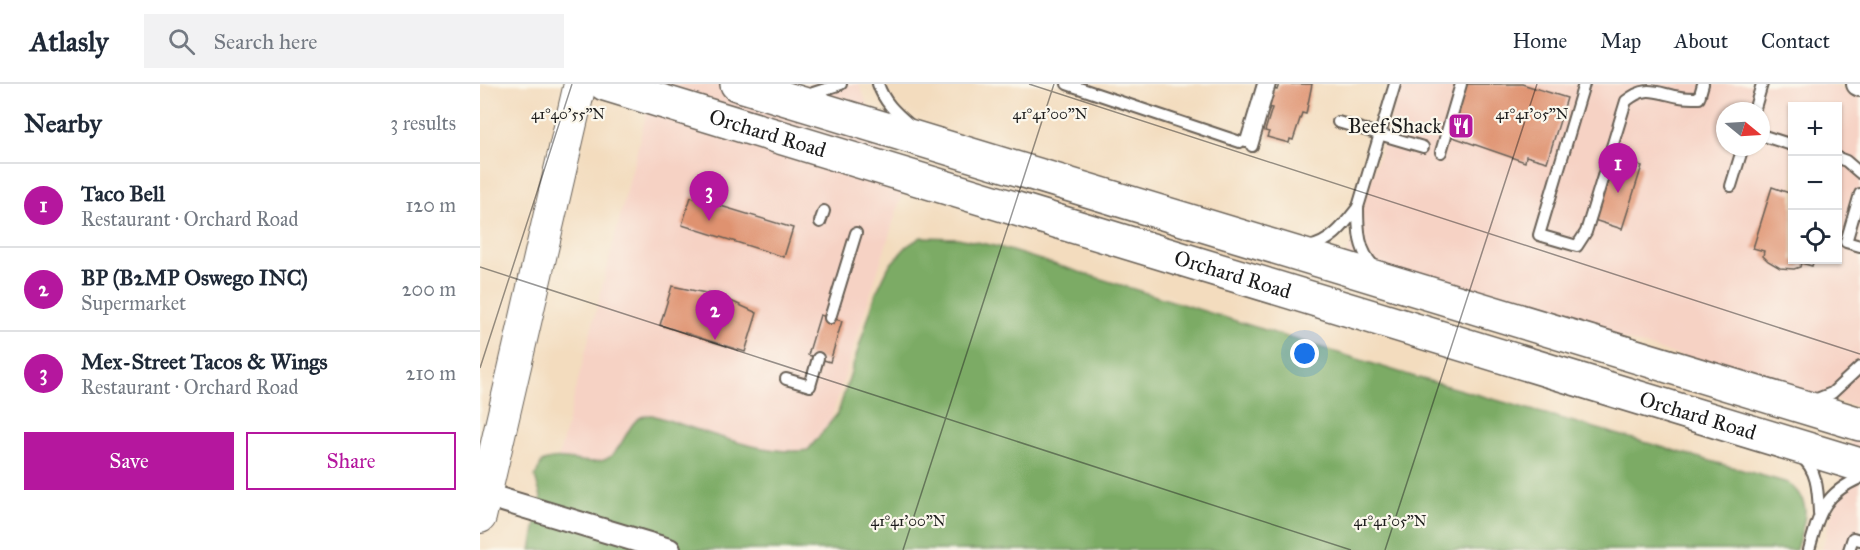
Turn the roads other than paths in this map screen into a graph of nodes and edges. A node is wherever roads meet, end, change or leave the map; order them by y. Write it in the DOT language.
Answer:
graph roads {
  1 [pos="580,84"];
  2 [pos="605,84"];
  3 [pos="737,84"];
  4 [pos="841,84"];
  5 [pos="878,84"];
  6 [pos="1067,84"];
  7 [pos="1263,84"];
  8 [pos="1270,84"];
  9 [pos="1395,84"];
  10 [pos="1461,84"];
  11 [pos="1584,84"];
  12 [pos="1703,84"];
  13 [pos="1762,84"];
  14 [pos="790,100"];
  15 [pos="1757,102"];
  16 [pos="1338,122"];
  17 [pos="1380,135"];
  18 [pos="1770,138"];
  19 [pos="930,142"];
  20 [pos="1788,143"];
  21 [pos="1246,144"];
  22 [pos="1423,147"];
  23 [pos="1441,152"];
  24 [pos="1740,156"];
  25 [pos="1842,160"];
  26 [pos="1860,173"];
  27 [pos="1731,186"];
  28 [pos="1860,194"];
  29 [pos="1358,207"];
  30 [pos="824,211"];
  31 [pos="820,222"];
  32 [pos="855,233"];
  33 [pos="1860,246"];
  34 [pos="1280,249"];
  35 [pos="1398,285"];
  36 [pos="830,318"];
  37 [pos="818,358"];
  38 [pos="1860,367"];
  39 [pos="786,380"];
  40 [pos="1791,403"];
  41 [pos="1860,424"];
  42 [pos="1780,440"];
  43 [pos="1860,465"];
  44 [pos="1860,478"];
  45 [pos="483,506"];
  46 [pos="1819,513"];
  47 [pos="1860,540"];
  48 [pos="669,550"];
  49 [pos="1809,550"];
  50 [pos="1849,550"];
  1 -- 45 [label="main road"];
  2 -- 42 [label="main road, Orchard Road"];
  3 -- 14 [label="main road, Orchard Road"];
  4 -- 14 [label="lane"];
  5 -- 19 [label="lane"];
  6 -- 21 [label="lane"];
  7 -- 21 [label="lane"];
  8 -- 21 [label="lane"];
  9 -- 17 [label="lane"];
  10 -- 23 [label="lane"];
  11 -- 12 [label="lane"];
  13 -- 15 [label="lane"];
  14 -- 19 [label="main road, Orchard Road"];
  16 -- 17 [label="lane"];
  17 -- 22 [label="lane"];
  17 -- 29 [label="lane"];
  18 -- 20 [label="lane"];
  19 -- 34 [label="main road, Orchard Road"];
  24 -- 27 [label="lane"];
  25 -- 26 [label="lane"];
  28 -- 33 [label="lane"];
  29 -- 34 [label="lane"];
  29 -- 35 [label="lane"];
  30 -- 31 [label="lane"];
  32 -- 36 [label="lane"];
  34 -- 35 [label="main road, Orchard Road"];
  35 -- 40 [label="main road, Orchard Road"];
  37 -- 39 [label="lane"];
  38 -- 40 [label="lane"];
  40 -- 41 [label="main road, Orchard Road"];
  42 -- 43 [label="main road, Orchard Road"];
  42 -- 46 [label="lane"];
  44 -- 46 [label="lane"];
  45 -- 48 [label="street"];
  46 -- 49 [label="lane"];
  47 -- 50 [label="lane"];
}
